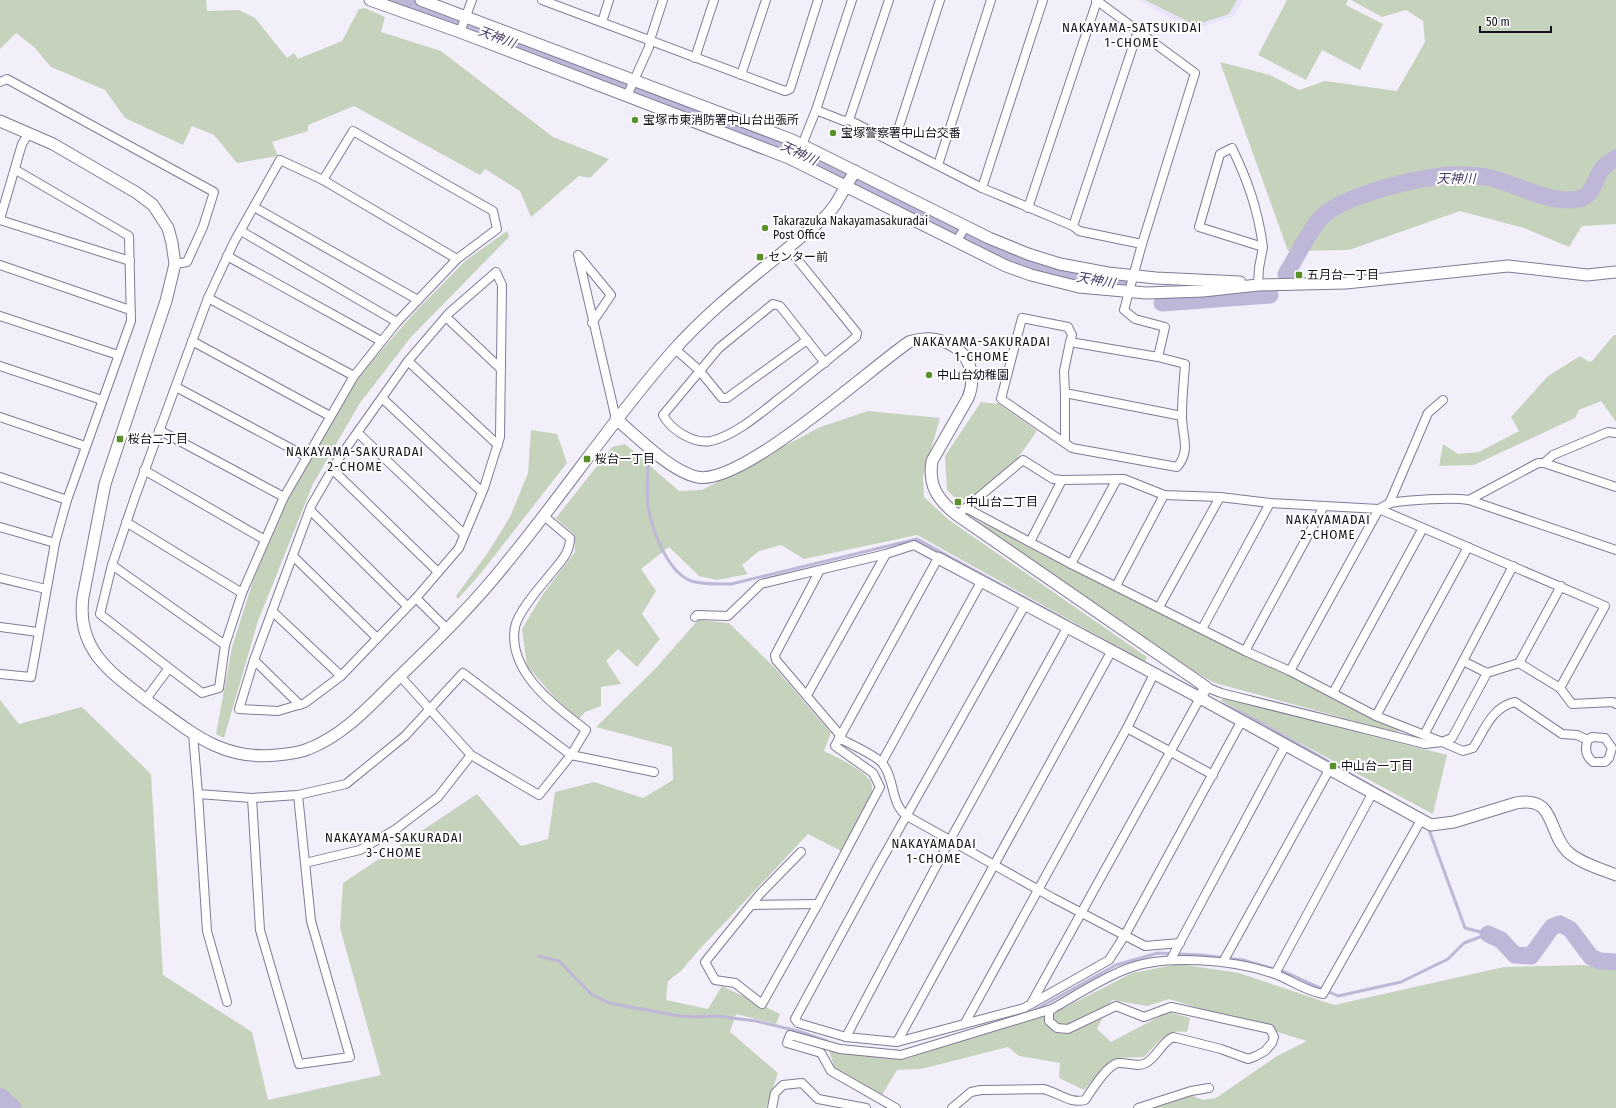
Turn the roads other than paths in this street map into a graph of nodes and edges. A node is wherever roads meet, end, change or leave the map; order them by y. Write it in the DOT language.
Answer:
graph roads {
  1 [pos="370,0"];
  2 [pos="421,0"];
  3 [pos="472,0"];
  4 [pos="542,0"];
  5 [pos="609,0"];
  6 [pos="663,0"];
  7 [pos="714,0"];
  8 [pos="766,0"];
  9 [pos="818,0"];
  10 [pos="852,0"];
  11 [pos="889,0"];
  12 [pos="940,0"];
  13 [pos="991,0"];
  14 [pos="1043,0"];
  15 [pos="1096,0"];
  16 [pos="556,2"];
  17 [pos="466,16"];
  18 [pos="602,22"];
  19 [pos="1138,31"];
  20 [pos="460,32"];
  21 [pos="650,40"];
  22 [pos="695,58"];
  23 [pos="741,75"];
  24 [pos="634,79"];
  25 [pos="0,82"];
  26 [pos="627,96"];
  27 [pos="816,110"];
  28 [pos="706,116"];
  29 [pos="849,120"];
  30 [pos="0,121"];
  31 [pos="29,133"];
  32 [pos="894,142"];
  33 [pos="802,145"];
  34 [pos="938,165"];
  35 [pos="16,170"];
  36 [pos="850,178"];
  37 [pos="323,180"];
  38 [pos="982,188"];
  39 [pos="254,207"];
  40 [pos="1028,208"];
  41 [pos="0,219"];
  42 [pos="966,226"];
  43 [pos="1073,226"];
  44 [pos="241,231"];
  45 [pos="956,242"];
  46 [pos="1142,244"];
  47 [pos="1263,247"];
  48 [pos="788,248"];
  49 [pos="227,256"];
  50 [pos="457,259"];
  51 [pos="130,261"];
  52 [pos="176,264"];
  53 [pos="0,265"];
  54 [pos="1616,272"];
  55 [pos="1133,275"];
  56 [pos="1258,284"];
  57 [pos="1129,293"];
  58 [pos="208,298"];
  59 [pos="418,300"];
  60 [pos="130,310"];
  61 [pos="0,316"];
  62 [pos="446,317"];
  63 [pos="397,322"];
  64 [pos="592,323"];
  65 [pos="807,340"];
  66 [pos="192,341"];
  67 [pos="381,341"];
  68 [pos="1070,342"];
  69 [pos="675,349"];
  70 [pos="118,355"];
  71 [pos="1158,357"];
  72 [pos="408,361"];
  73 [pos="825,363"];
  74 [pos="0,366"];
  75 [pos="501,369"];
  76 [pos="700,370"];
  77 [pos="354,376"];
  78 [pos="176,387"];
  79 [pos="1065,393"];
  80 [pos="382,398"];
  81 [pos="102,400"];
  82 [pos="1443,400"];
  83 [pos="330,416"];
  84 [pos="1182,416"];
  85 [pos="0,417"];
  86 [pos="616,419"];
  87 [pos="159,430"];
  88 [pos="358,433"];
  89 [pos="1616,433"];
  90 [pos="1065,443"];
  91 [pos="498,445"];
  92 [pos="85,446"];
  93 [pos="307,457"];
  94 [pos="1544,463"];
  95 [pos="332,469"];
  96 [pos="144,470"];
  97 [pos="0,477"];
  98 [pos="1118,479"];
  99 [pos="1062,480"];
  100 [pos="1616,487"];
  101 [pos="482,492"];
  102 [pos="1164,495"];
  103 [pos="284,497"];
  104 [pos="1220,497"];
  105 [pos="67,500"];
  106 [pos="1469,500"];
  107 [pos="1270,502"];
  108 [pos="1389,504"];
  109 [pos="1324,506"];
  110 [pos="1380,509"];
  111 [pos="310,510"];
  112 [pos="961,512"];
  113 [pos="544,516"];
  114 [pos="126,522"];
  115 [pos="0,528"];
  116 [pos="1423,528"];
  117 [pos="464,534"];
  118 [pos="265,540"];
  119 [pos="1030,542"];
  120 [pos="55,543"];
  121 [pos="1468,547"];
  122 [pos="1616,550"];
  123 [pos="886,554"];
  124 [pos="293,556"];
  125 [pos="938,558"];
  126 [pos="1071,564"];
  127 [pos="112,565"];
  128 [pos="1513,566"];
  129 [pos="820,570"];
  130 [pos="438,572"];
  131 [pos="0,578"];
  132 [pos="981,582"];
  133 [pos="1116,586"];
  134 [pos="1561,586"];
  135 [pos="46,589"];
  136 [pos="242,593"];
  137 [pos="416,598"];
  138 [pos="1025,605"];
  139 [pos="408,606"];
  140 [pos="1159,607"];
  141 [pos="272,611"];
  142 [pos="695,617"];
  143 [pos="0,627"];
  144 [pos="1067,628"];
  145 [pos="447,629"];
  146 [pos="1202,629"];
  147 [pos="38,632"];
  148 [pos="377,638"];
  149 [pos="225,645"];
  150 [pos="1245,651"];
  151 [pos="1111,652"];
  152 [pos="254,660"];
  153 [pos="1463,661"];
  154 [pos="1519,663"];
  155 [pos="169,668"];
  156 [pos="1290,671"];
  157 [pos="1487,673"];
  158 [pos="0,674"];
  159 [pos="1154,674"];
  160 [pos="341,676"];
  161 [pos="400,676"];
  162 [pos="1206,687"];
  163 [pos="1560,688"];
  164 [pos="1333,692"];
  165 [pos="807,695"];
  166 [pos="1200,698"];
  167 [pos="146,699"];
  168 [pos="1616,704"];
  169 [pos="300,705"];
  170 [pos="429,709"];
  171 [pos="1376,716"];
  172 [pos="1241,722"];
  173 [pos="1126,728"];
  174 [pos="193,734"];
  175 [pos="1424,734"];
  176 [pos="839,737"];
  177 [pos="1588,740"];
  178 [pos="1442,742"];
  179 [pos="1285,746"];
  180 [pos="1169,752"];
  181 [pos="471,755"];
  182 [pos="571,755"];
  183 [pos="882,762"];
  184 [pos="1329,770"];
  185 [pos="654,772"];
  186 [pos="1213,775"];
  187 [pos="198,794"];
  188 [pos="298,794"];
  189 [pos="1372,794"];
  190 [pos="252,798"];
  191 [pos="907,816"];
  192 [pos="1421,820"];
  193 [pos="950,840"];
  194 [pos="801,852"];
  195 [pos="305,863"];
  196 [pos="995,865"];
  197 [pos="1616,875"];
  198 [pos="1037,889"];
  199 [pos="818,904"];
  200 [pos="752,905"];
  201 [pos="1081,912"];
  202 [pos="1125,935"];
  203 [pos="1180,943"];
  204 [pos="1171,959"];
  205 [pos="1223,962"];
  206 [pos="1275,974"];
  207 [pos="227,1002"];
  208 [pos="1032,1003"];
  209 [pos="1052,1009"];
  210 [pos="795,1019"];
  211 [pos="965,1023"];
  212 [pos="790,1035"];
  213 [pos="846,1037"];
  214 [pos="897,1042"];
  215 [pos="1209,1088"];
  216 [pos="772,1108"];
  217 [pos="866,1108"];
  218 [pos="896,1108"];
  219 [pos="952,1108"];
  220 [pos="1138,1108"];
  1 -- 20 [label="street"];
  2 -- 17 [label="street"];
  3 -- 17 [label="street"];
  4 -- 16 [label="street"];
  5 -- 18 [label="street"];
  6 -- 21 [label="street"];
  7 -- 22 [label="street"];
  8 -- 23 [label="street"];
  9 -- 23 [label="street"];
  10 -- 27 [label="street"];
  11 -- 29 [label="street"];
  12 -- 32 [label="street"];
  13 -- 34 [label="street"];
  14 -- 38 [label="street"];
  15 -- 19 [label="street"];
  15 -- 40 [label="street"];
  16 -- 18 [label="street"];
  17 -- 20 [label="street"];
  17 -- 24 [label="street"];
  18 -- 21 [label="street"];
  19 -- 43 [label="street"];
  19 -- 46 [label="street"];
  20 -- 26 [label="street"];
  21 -- 22 [label="street"];
  21 -- 24 [label="street"];
  22 -- 23 [label="street"];
  24 -- 26 [label="street"];
  24 -- 28 [label="street"];
  25 -- 52 [label="street"];
  26 -- 28 [label="street"];
  27 -- 29 [label="street"];
  27 -- 33 [label="street"];
  28 -- 33 [label="street"];
  28 -- 36 [label="street"];
  29 -- 32 [label="street"];
  30 -- 31 [label="street"];
  31 -- 35 [label="street"];
  31 -- 52 [label="street"];
  32 -- 34 [label="street"];
  33 -- 36 [label="street"];
  34 -- 38 [label="street"];
  35 -- 41 [label="street"];
  35 -- 51 [label="street"];
  36 -- 42 [label="street"];
  36 -- 45 [label="street"];
  36 -- 48 [label="street"];
  37 -- 39 [label="street"];
  37 -- 50 [label="street"];
  37 -- 50 [label="street"];
  38 -- 40 [label="street"];
  39 -- 44 [label="street"];
  39 -- 59 [label="street"];
  40 -- 43 [label="street"];
  41 -- 51 [label="street"];
  42 -- 45 [label="street"];
  42 -- 55 [label="street"];
  43 -- 46 [label="street"];
  44 -- 49 [label="street"];
  44 -- 63 [label="street"];
  45 -- 57 [label="street"];
  46 -- 55 [label="street"];
  47 -- 47 [label="street"];
  47 -- 56 [label="street"];
  48 -- 69 [label="street"];
  48 -- 73 [label="street"];
  49 -- 58 [label="street"];
  49 -- 67 [label="street"];
  50 -- 59 [label="street"];
  51 -- 60 [label="street"];
  52 -- 167 [label="street"];
  53 -- 60 [label="street"];
  54 -- 56 [label="street"];
  55 -- 56 [label="street"];
  55 -- 57 [label="street"];
  56 -- 57 [label="street"];
  57 -- 71 [label="street"];
  58 -- 66 [label="street"];
  58 -- 77 [label="street"];
  59 -- 63 [label="street"];
  60 -- 70 [label="street"];
  61 -- 70 [label="street"];
  62 -- 72 [label="street"];
  62 -- 75 [label="street"];
  62 -- 75 [label="street"];
  63 -- 67 [label="street"];
  64 -- 64 [label="street"];
  64 -- 86 [label="street"];
  65 -- 73 [label="street"];
  65 -- 76 [label="street"];
  65 -- 76 [label="street"];
  66 -- 78 [label="street"];
  66 -- 83 [label="street"];
  67 -- 77 [label="street"];
  68 -- 71 [label="street"];
  68 -- 79 [label="street"];
  68 -- 90 [label="street"];
  69 -- 76 [label="street"];
  69 -- 86 [label="street"];
  70 -- 81 [label="street"];
  71 -- 84 [label="street"];
  72 -- 80 [label="street"];
  72 -- 91 [label="street"];
  73 -- 76 [label="street"];
  74 -- 81 [label="street"];
  75 -- 91 [label="street"];
  77 -- 83 [label="street"];
  78 -- 87 [label="street"];
  78 -- 93 [label="street"];
  79 -- 84 [label="street"];
  79 -- 90 [label="street"];
  80 -- 88 [label="street"];
  80 -- 101 [label="street"];
  81 -- 92 [label="street"];
  82 -- 108 [label="street"];
  83 -- 93 [label="street"];
  84 -- 90 [label="street"];
  85 -- 92 [label="street"];
  86 -- 112 [label="street"];
  86 -- 113 [label="street"];
  87 -- 96 [label="street"];
  87 -- 103 [label="street"];
  88 -- 95 [label="street"];
  88 -- 117 [label="street"];
  89 -- 94 [label="street"];
  91 -- 101 [label="street"];
  92 -- 105 [label="street"];
  93 -- 103 [label="street"];
  94 -- 100 [label="street"];
  94 -- 106 [label="street"];
  95 -- 111 [label="street"];
  95 -- 130 [label="street"];
  96 -- 114 [label="street"];
  96 -- 118 [label="street"];
  97 -- 105 [label="street"];
  98 -- 99 [label="street"];
  98 -- 102 [label="street"];
  98 -- 126 [label="street"];
  99 -- 112 [label="street"];
  99 -- 119 [label="street"];
  101 -- 117 [label="street"];
  102 -- 104 [label="street"];
  102 -- 133 [label="street"];
  103 -- 118 [label="street"];
  104 -- 107 [label="street"];
  104 -- 140 [label="street"];
  105 -- 120 [label="street"];
  106 -- 108 [label="street"];
  106 -- 122 [label="street"];
  107 -- 109 [label="street"];
  107 -- 146 [label="street"];
  108 -- 110 [label="street"];
  109 -- 110 [label="street"];
  109 -- 150 [label="street"];
  110 -- 116 [label="street"];
  110 -- 156 [label="street"];
  111 -- 124 [label="street"];
  111 -- 139 [label="street"];
  112 -- 119 [label="street"];
  112 -- 162 [label="street"];
  113 -- 145 [label="street"];
  113 -- 182 [label="street"];
  114 -- 127 [label="street"];
  114 -- 136 [label="street"];
  115 -- 120 [label="street"];
  116 -- 121 [label="street"];
  116 -- 164 [label="street"];
  117 -- 130 [label="street"];
  118 -- 136 [label="street"];
  119 -- 126 [label="street"];
  120 -- 135 [label="street"];
  121 -- 128 [label="street"];
  121 -- 171 [label="street"];
  123 -- 125 [label="street"];
  123 -- 129 [label="street"];
  123 -- 165 [label="street"];
  124 -- 141 [label="street"];
  124 -- 148 [label="street"];
  125 -- 132 [label="street"];
  125 -- 176 [label="street"];
  126 -- 133 [label="street"];
  127 -- 149 [label="street"];
  127 -- 155 [label="street"];
  128 -- 134 [label="street"];
  128 -- 153 [label="street"];
  129 -- 142 [label="street"];
  129 -- 165 [label="street"];
  130 -- 137 [label="street"];
  131 -- 135 [label="street"];
  132 -- 138 [label="street"];
  132 -- 183 [label="street"];
  133 -- 140 [label="street"];
  134 -- 154 [label="street"];
  134 -- 163 [label="street"];
  135 -- 147 [label="street"];
  136 -- 149 [label="street"];
  137 -- 139 [label="street"];
  137 -- 145 [label="street"];
  138 -- 144 [label="street"];
  138 -- 191 [label="street"];
  139 -- 148 [label="street"];
  140 -- 146 [label="street"];
  141 -- 152 [label="street"];
  141 -- 160 [label="street"];
  143 -- 147 [label="street"];
  144 -- 151 [label="street"];
  144 -- 193 [label="street"];
  145 -- 161 [label="street"];
  146 -- 150 [label="street"];
  147 -- 158 [label="street"];
  148 -- 160 [label="street"];
  149 -- 155 [label="street"];
  150 -- 156 [label="street"];
  151 -- 159 [label="street"];
  151 -- 196 [label="street"];
  152 -- 169 [label="street"];
  152 -- 169 [label="street"];
  153 -- 157 [label="street"];
  153 -- 175 [label="street"];
  154 -- 157 [label="street"];
  154 -- 163 [label="street"];
  155 -- 167 [label="street"];
  156 -- 164 [label="street"];
  157 -- 178 [label="street"];
  159 -- 166 [label="street"];
  159 -- 173 [label="street"];
  160 -- 169 [label="street"];
  161 -- 170 [label="street"];
  161 -- 174 [label="street"];
  162 -- 166 [label="street"];
  162 -- 178 [label="street"];
  163 -- 168 [label="street"];
  164 -- 171 [label="street"];
  165 -- 176 [label="street"];
  166 -- 172 [label="street"];
  166 -- 180 [label="street"];
  167 -- 174 [label="street"];
  170 -- 181 [label="street"];
  170 -- 182 [label="street"];
  170 -- 188 [label="street"];
  171 -- 175 [label="street"];
  172 -- 179 [label="street"];
  172 -- 186 [label="street"];
  173 -- 180 [label="street"];
  173 -- 198 [label="street"];
  174 -- 187 [label="street"];
  175 -- 178 [label="street"];
  176 -- 183 [label="street"];
  176 -- 199 [label="street"];
  177 -- 178 [label="street"];
  179 -- 184 [label="street"];
  179 -- 203 [label="street"];
  180 -- 186 [label="street"];
  180 -- 201 [label="street"];
  181 -- 182 [label="street"];
  181 -- 195 [label="street"];
  182 -- 185 [label="street"];
  183 -- 191 [label="street"];
  184 -- 189 [label="street"];
  184 -- 205 [label="street"];
  186 -- 202 [label="street"];
  187 -- 190 [label="street"];
  187 -- 207 [label="street"];
  188 -- 190 [label="street"];
  188 -- 195 [label="street"];
  189 -- 192 [label="street"];
  189 -- 206 [label="street"];
  190 -- 195 [label="street"];
  191 -- 193 [label="street"];
  191 -- 210 [label="street"];
  192 -- 197 [label="street"];
  192 -- 206 [label="street"];
  193 -- 196 [label="street"];
  193 -- 213 [label="street"];
  194 -- 200 [label="street"];
  196 -- 198 [label="street"];
  196 -- 214 [label="street"];
  198 -- 201 [label="street"];
  198 -- 211 [label="street"];
  199 -- 200 [label="street"];
  199 -- 200 [label="street"];
  201 -- 202 [label="street"];
  201 -- 208 [label="street"];
  202 -- 203 [label="street"];
  202 -- 208 [label="street"];
  203 -- 204 [label="street"];
  204 -- 205 [label="street"];
  204 -- 209 [label="street"];
  205 -- 206 [label="street"];
  208 -- 211 [label="street"];
  209 -- 212 [label="street"];
  209 -- 219 [label="street"];
  210 -- 212 [label="street"];
  210 -- 213 [label="street"];
  211 -- 214 [label="street"];
  212 -- 218 [label="street"];
  213 -- 214 [label="street"];
  215 -- 220 [label="street"];
  216 -- 217 [label="street"];
}
